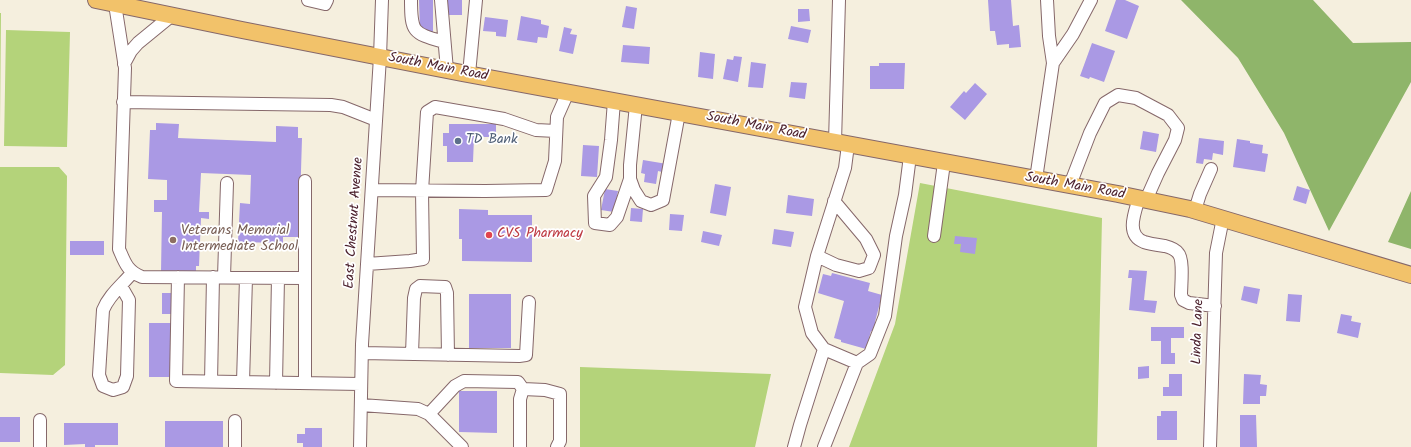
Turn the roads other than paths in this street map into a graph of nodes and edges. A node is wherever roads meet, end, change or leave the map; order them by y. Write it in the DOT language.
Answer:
graph roads {
  1 [pos="96,0"];
  2 [pos="308,0"];
  3 [pos="326,0"];
  4 [pos="382,0"];
  5 [pos="411,0"];
  6 [pos="441,0"];
  7 [pos="476,0"];
  8 [pos="839,0"];
  9 [pos="1047,0"];
  10 [pos="1091,0"];
  11 [pos="116,2"];
  12 [pos="171,16"];
  13 [pos="444,42"];
  14 [pos="380,57"];
  15 [pos="1053,63"];
  16 [pos="124,64"];
  17 [pos="448,70"];
  18 [pos="469,74"];
  19 [pos="568,92"];
  20 [pos="614,101"];
  21 [pos="123,102"];
  22 [pos="636,105"];
  23 [pos="679,113"];
  24 [pos="376,120"];
  25 [pos="556,131"];
  26 [pos="842,143"];
  27 [pos="910,156"];
  28 [pos="944,162"];
  29 [pos="1211,169"];
  30 [pos="630,179"];
  31 [pos="1036,179"];
  32 [pos="305,181"];
  33 [pos="226,183"];
  34 [pos="1070,186"];
  35 [pos="372,190"];
  36 [pos="422,191"];
  37 [pos="1142,199"];
  38 [pos="834,201"];
  39 [pos="1195,210"];
  40 [pos="1222,218"];
  41 [pos="934,236"];
  42 [pos="818,256"];
  43 [pos="367,264"];
  44 [pos="132,273"];
  45 [pos="1411,275"];
  46 [pos="178,277"];
  47 [pos="219,277"];
  48 [pos="246,278"];
  49 [pos="278,278"];
  50 [pos="305,278"];
  51 [pos="121,286"];
  52 [pos="529,302"];
  53 [pos="1215,306"];
  54 [pos="824,349"];
  55 [pos="362,353"];
  56 [pos="412,354"];
  57 [pos="448,355"];
  58 [pos="856,362"];
  59 [pos="211,382"];
  60 [pos="243,382"];
  61 [pos="276,382"];
  62 [pos="305,383"];
  63 [pos="361,384"];
  64 [pos="523,389"];
  65 [pos="361,405"];
  66 [pos="429,414"];
  67 [pos="40,420"];
  68 [pos="235,422"];
  69 [pos="40,447"];
  70 [pos="235,447"];
  71 [pos="360,447"];
  72 [pos="462,447"];
  73 [pos="520,447"];
  74 [pos="557,447"];
  75 [pos="794,447"];
  76 [pos="824,447"];
  77 [pos="1210,447"];
  1 -- 11 [label="main road, South Main Road"];
  2 -- 3 [label="street"];
  4 -- 14 [label="street, East Chestnut Avenue"];
  5 -- 13 [label="street"];
  6 -- 13 [label="street"];
  7 -- 18 [label="street"];
  8 -- 26 [label="street"];
  9 -- 15 [label="street"];
  10 -- 15 [label="street"];
  11 -- 12 [label="main road, South Main Road"];
  11 -- 16 [label="street"];
  12 -- 14 [label="main road, South Main Road"];
  12 -- 16 [label="street"];
  13 -- 17 [label="street"];
  14 -- 17 [label="main road, South Main Road"];
  14 -- 24 [label="street, East Chestnut Avenue"];
  15 -- 31 [label="street"];
  16 -- 21 [label="street"];
  17 -- 18 [label="main road, South Main Road"];
  18 -- 19 [label="main road, South Main Road"];
  19 -- 20 [label="main road, South Main Road"];
  19 -- 25 [label="street"];
  20 -- 22 [label="main road, South Main Road"];
  20 -- 30 [label="street"];
  21 -- 24 [label="street"];
  21 -- 44 [label="street"];
  22 -- 23 [label="main road, South Main Road"];
  22 -- 30 [label="street"];
  23 -- 26 [label="main road, South Main Road"];
  23 -- 30 [label="street"];
  24 -- 35 [label="street, East Chestnut Avenue"];
  25 -- 36 [label="street"];
  25 -- 36 [label="street"];
  26 -- 27 [label="main road, South Main Road"];
  26 -- 38 [label="street"];
  27 -- 28 [label="main road, South Main Road"];
  27 -- 58 [label="street"];
  28 -- 31 [label="main road, South Main Road"];
  28 -- 41 [label="street"];
  29 -- 39 [label="street"];
  31 -- 34 [label="main road, South Main Road"];
  32 -- 50 [label="street"];
  33 -- 47 [label="street"];
  34 -- 37 [label="main road, South Main Road"];
  34 -- 37 [label="street"];
  35 -- 36 [label="street"];
  35 -- 43 [label="street, East Chestnut Avenue"];
  36 -- 43 [label="street"];
  37 -- 39 [label="main road, South Main Road"];
  37 -- 53 [label="street"];
  38 -- 42 [label="street"];
  38 -- 42 [label="street"];
  39 -- 40 [label="main road, South Main Road"];
  40 -- 45 [label="main road, South Main Road"];
  40 -- 53 [label="street, Linda Lane"];
  42 -- 54 [label="street"];
  43 -- 55 [label="street, East Chestnut Avenue"];
  44 -- 46 [label="street"];
  44 -- 51 [label="street"];
  46 -- 47 [label="street"];
  46 -- 59 [label="street"];
  47 -- 48 [label="street"];
  47 -- 59 [label="street"];
  48 -- 49 [label="street"];
  48 -- 60 [label="street"];
  49 -- 50 [label="street"];
  49 -- 61 [label="street"];
  50 -- 62 [label="street"];
  51 -- 51 [label="street"];
  52 -- 57 [label="street"];
  53 -- 77 [label="street, Linda Lane"];
  54 -- 58 [label="street"];
  54 -- 75 [label="street"];
  55 -- 56 [label="street"];
  55 -- 63 [label="street, East Chestnut Avenue"];
  56 -- 57 [label="street"];
  56 -- 57 [label="street"];
  58 -- 76 [label="street"];
  59 -- 60 [label="street"];
  60 -- 61 [label="street"];
  61 -- 62 [label="street"];
  62 -- 63 [label="street"];
  63 -- 65 [label="street, East Chestnut Avenue"];
  64 -- 66 [label="street"];
  64 -- 73 [label="street"];
  64 -- 74 [label="street"];
  65 -- 66 [label="street"];
  65 -- 71 [label="street, East Chestnut Avenue"];
  66 -- 72 [label="street"];
  67 -- 69 [label="street"];
  68 -- 70 [label="street"];
}
